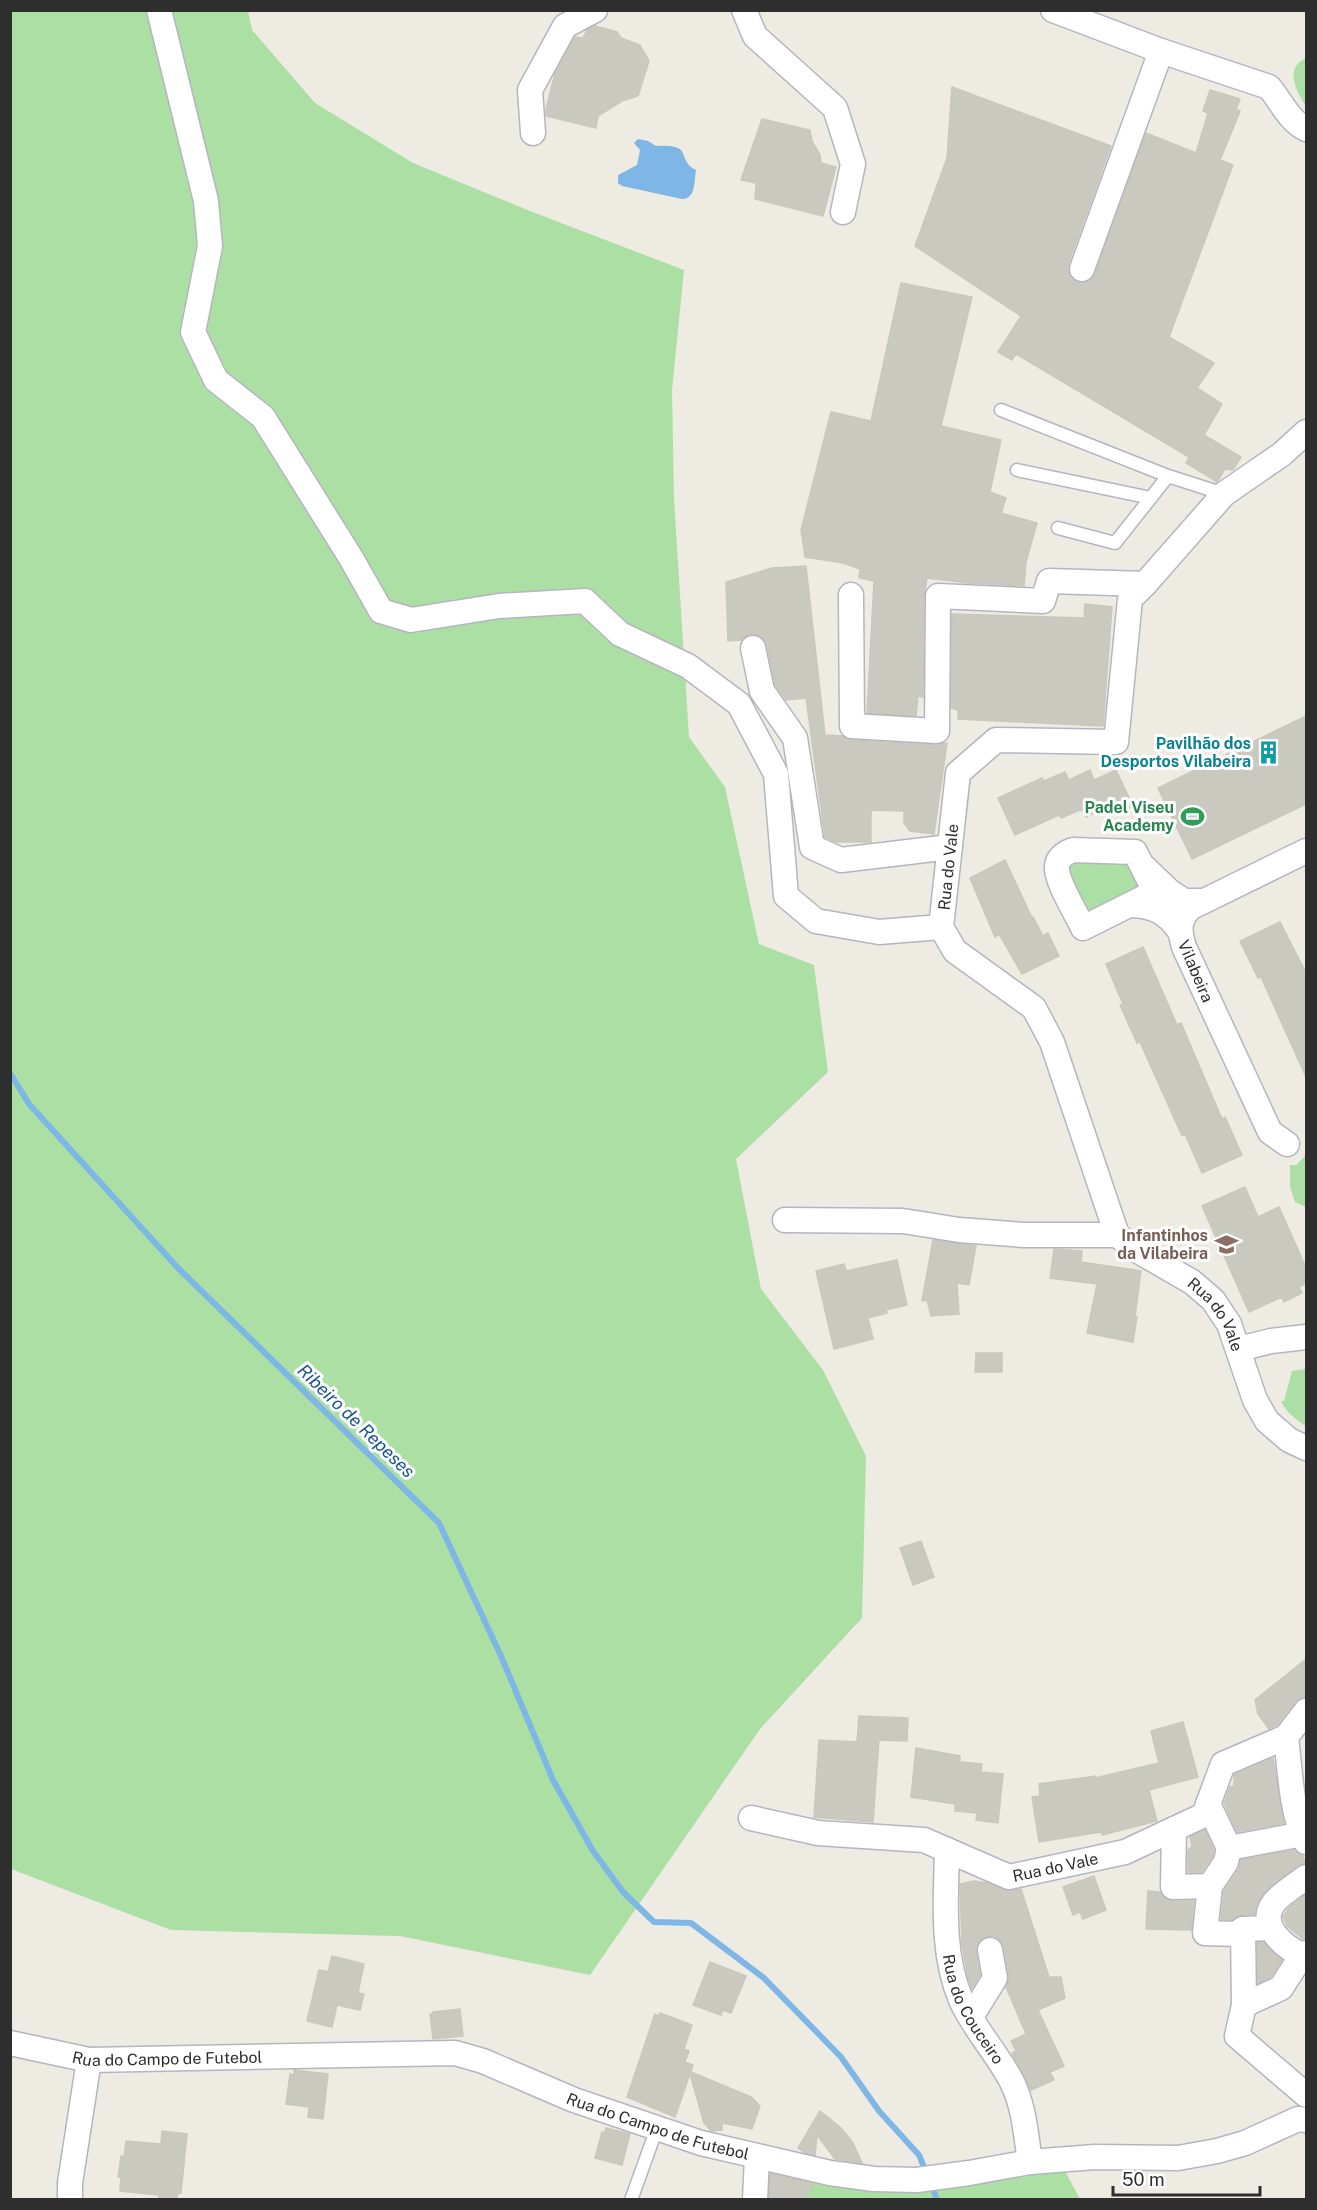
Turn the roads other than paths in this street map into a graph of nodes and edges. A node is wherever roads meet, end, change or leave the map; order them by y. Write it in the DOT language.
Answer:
graph roads {
  1 [pos="159,10"];
  2 [pos="595,10"];
  3 [pos="744,10"];
  4 [pos="1053,10"];
  5 [pos="1161,51"];
  6 [pos="1306,129"];
  7 [pos="533,133"];
  8 [pos="843,212"];
  9 [pos="1082,269"];
  10 [pos="1001,410"];
  11 [pos="1306,432"];
  12 [pos="1017,470"];
  13 [pos="1168,476"];
  14 [pos="1224,494"];
  15 [pos="1151,498"];
  16 [pos="1058,528"];
  17 [pos="1145,584"];
  18 [pos="851,595"];
  19 [pos="753,648"];
  20 [pos="950,847"];
  21 [pos="1306,852"];
  22 [pos="1140,864"];
  23 [pos="1202,901"];
  24 [pos="1132,905"];
  25 [pos="941,927"];
  26 [pos="1179,930"];
  27 [pos="1287,1144"];
  28 [pos="785,1220"];
  29 [pos="1116,1235"];
  30 [pos="1306,1337"];
  31 [pos="1239,1349"];
  32 [pos="1306,1448"];
  33 [pos="1306,1712"];
  34 [pos="1286,1737"];
  35 [pos="1208,1804"];
  36 [pos="751,1818"];
  37 [pos="1174,1829"];
  38 [pos="1305,1838"];
  39 [pos="1229,1848"];
  40 [pos="947,1850"];
  41 [pos="1306,1877"];
  42 [pos="1210,1886"];
  43 [pos="1270,1928"];
  44 [pos="1243,1929"];
  45 [pos="990,1950"];
  46 [pos="1304,1954"];
  47 [pos="1244,2005"];
  48 [pos="971,2017"];
  49 [pos="10,2043"];
  50 [pos="89,2060"];
  51 [pos="1306,2095"];
  52 [pos="1306,2120"];
  53 [pos="657,2128"];
  54 [pos="758,2157"];
  55 [pos="1030,2162"];
  56 [pos="70,2199"];
  57 [pos="631,2199"];
  58 [pos="755,2199"];
  1 -- 25 [label="street"];
  2 -- 7 [label="street"];
  3 -- 8 [label="street"];
  4 -- 5 [label="street"];
  5 -- 6 [label="street"];
  5 -- 9 [label="street"];
  10 -- 13 [label="lane"];
  11 -- 14 [label="street, Rua do Vale"];
  12 -- 15 [label="lane"];
  13 -- 14 [label="lane"];
  13 -- 15 [label="lane"];
  14 -- 17 [label="street, Rua do Vale"];
  15 -- 16 [label="lane"];
  17 -- 18 [label="street"];
  17 -- 20 [label="street, Rua do Vale"];
  19 -- 20 [label="street"];
  20 -- 25 [label="street, Rua do Vale"];
  21 -- 23 [label="street, Vilabeira"];
  22 -- 23 [label="street"];
  22 -- 24 [label="street"];
  22 -- 24 [label="street"];
  23 -- 26 [label="street, Vilabeira"];
  24 -- 26 [label="street"];
  25 -- 29 [label="street, Rua do Vale"];
  26 -- 27 [label="street, Vilabeira"];
  28 -- 29 [label="street"];
  29 -- 31 [label="street, Rua do Vale"];
  30 -- 31 [label="street"];
  31 -- 32 [label="street, Rua do Vale"];
  33 -- 34 [label="street, Rua do Vale"];
  34 -- 35 [label="street, Rua do Vale"];
  34 -- 38 [label="street"];
  35 -- 37 [label="street, Rua do Vale"];
  35 -- 39 [label="street"];
  36 -- 40 [label="street, Rua do Vale"];
  37 -- 40 [label="street, Rua do Vale"];
  37 -- 42 [label="street"];
  38 -- 39 [label="street"];
  39 -- 42 [label="street"];
  40 -- 48 [label="street, Rua do Couceiro"];
  41 -- 43 [label="street"];
  42 -- 44 [label="street"];
  43 -- 44 [label="street"];
  43 -- 46 [label="street"];
  44 -- 47 [label="street"];
  45 -- 48 [label="street"];
  46 -- 47 [label="street"];
  47 -- 51 [label="street"];
  48 -- 55 [label="street, Rua do Couceiro"];
  49 -- 50 [label="street, Rua do Campo de Futebol"];
  50 -- 53 [label="street, Rua do Campo de Futebol"];
  50 -- 56 [label="street"];
  52 -- 55 [label="street, Rua do Campo de Futebol"];
  53 -- 54 [label="street, Rua do Campo de Futebol"];
  53 -- 57 [label="lane"];
  54 -- 55 [label="street, Rua do Campo de Futebol"];
  54 -- 58 [label="street"];
}
